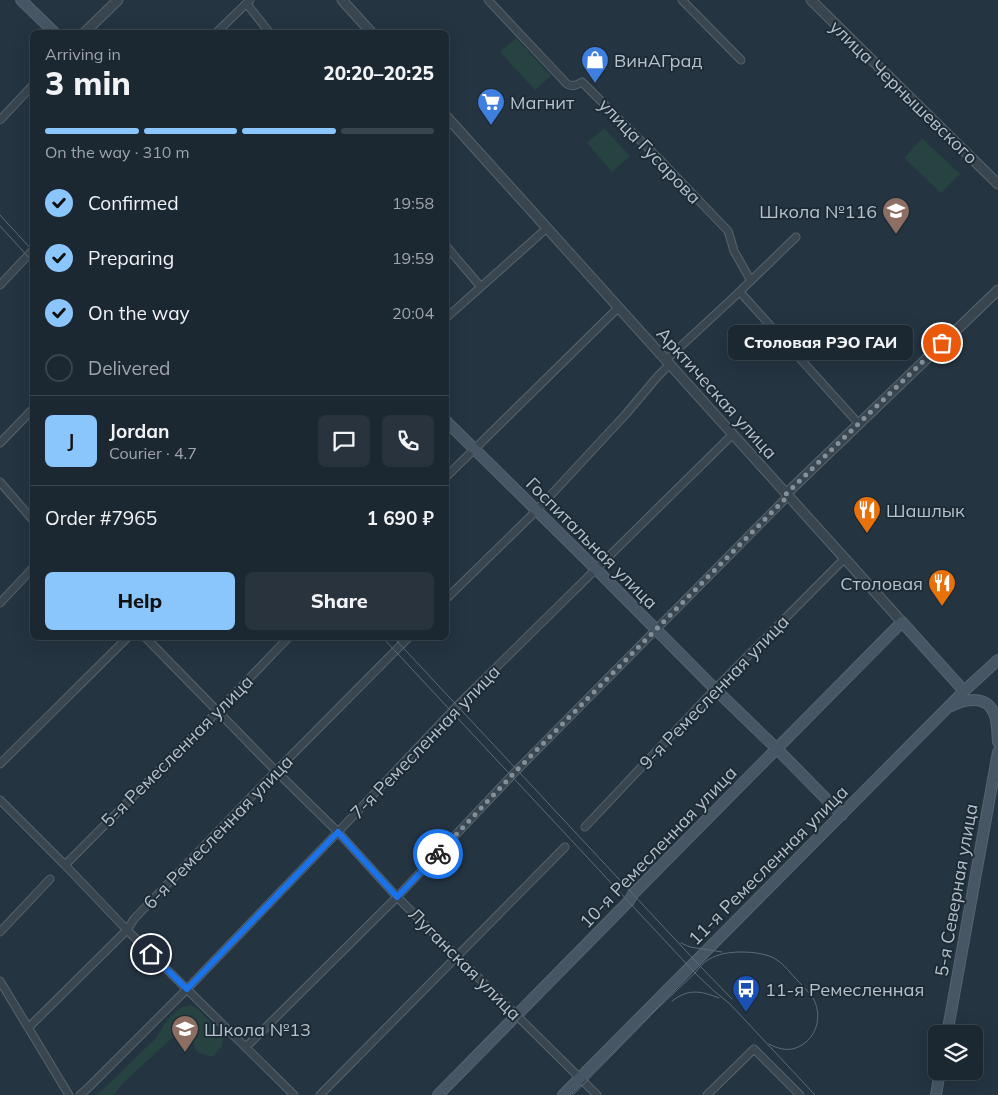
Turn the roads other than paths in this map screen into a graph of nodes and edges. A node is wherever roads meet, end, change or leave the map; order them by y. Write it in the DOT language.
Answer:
graph roads {
  1 [pos="21,0"];
  2 [pos="118,0"];
  3 [pos="342,0"];
  4 [pos="488,0"];
  5 [pos="682,0"];
  6 [pos="811,0"];
  7 [pos="248,2"];
  8 [pos="52,30"];
  9 [pos="87,30"];
  10 [pos="220,30"];
  11 [pos="267,30"];
  12 [pos="369,30"];
  13 [pos="741,60"];
  14 [pos="30,88"];
  15 [pos="449,119"];
  16 [pos="0,120"];
  17 [pos="998,184"];
  18 [pos="547,228"];
  19 [pos="796,237"];
  20 [pos="449,250"];
  21 [pos="30,253"];
  22 [pos="750,282"];
  23 [pos="0,285"];
  24 [pos="481,287"];
  25 [pos="998,290"];
  26 [pos="740,292"];
  27 [pos="618,307"];
  28 [pos="449,315"];
  29 [pos="668,362"];
  30 [pos="30,412"];
  31 [pos="449,424"];
  32 [pos="859,424"];
  33 [pos="733,434"];
  34 [pos="0,443"];
  35 [pos="474,449"];
  36 [pos="449,474"];
  37 [pos="0,482"];
  38 [pos="787,495"];
  39 [pos="536,511"];
  40 [pos="30,516"];
  41 [pos="844,558"];
  42 [pos="596,569"];
  43 [pos="30,572"];
  44 [pos="449,596"];
  45 [pos="0,603"];
  46 [pos="902,622"];
  47 [pos="656,629"];
  48 [pos="125,640"];
  49 [pos="148,640"];
  50 [pos="286,640"];
  51 [pos="406,640"];
  52 [pos="998,660"];
  53 [pos="715,689"];
  54 [pos="964,691"];
  55 [pos="946,709"];
  56 [pos="218,711"];
  57 [pos="998,742"];
  58 [pos="777,749"];
  59 [pos="998,752"];
  60 [pos="0,764"];
  61 [pos="276,771"];
  62 [pos="0,800"];
  63 [pos="842,815"];
  64 [pos="585,827"];
  65 [pos="338,832"];
  66 [pos="565,847"];
  67 [pos="65,865"];
  68 [pos="50,879"];
  69 [pos="397,897"];
  70 [pos="127,930"];
  71 [pos="0,932"];
  72 [pos="457,956"];
  73 [pos="0,981"];
  74 [pos="187,989"];
  75 [pos="516,1015"];
  76 [pos="949,1025"];
  77 [pos="29,1027"];
  78 [pos="246,1047"];
  79 [pos="580,1078"];
  80 [pos="938,1080"];
  81 [pos="798,1094"];
  82 [pos="69,1095"];
  83 [pos="80,1095"];
  84 [pos="294,1095"];
  85 [pos="320,1095"];
  86 [pos="438,1095"];
  87 [pos="563,1095"];
  88 [pos="597,1095"];
  89 [pos="707,1095"];
  90 [pos="936,1095"];
  1 -- 8 [label="main road"];
  2 -- 9 [label="street"];
  3 -- 12 [label="street"];
  4 -- 22 [label="street, улица Гусарова"];
  5 -- 13 [label="street"];
  6 -- 17 [label="street, улица Чернышевского"];
  7 -- 10 [label="street"];
  7 -- 11 [label="street"];
  14 -- 16 [label="street"];
  15 -- 18 [label="street, Арктическая улица"];
  18 -- 24 [label="street"];
  18 -- 27 [label="street, Арктическая улица"];
  19 -- 22 [label="street"];
  20 -- 24 [label="street"];
  21 -- 23 [label="street"];
  22 -- 26 [label="street"];
  24 -- 28 [label="street"];
  25 -- 32 [label="street"];
  26 -- 29 [label="street"];
  26 -- 32 [label="street"];
  27 -- 29 [label="street, Арктическая улица"];
  27 -- 35 [label="street"];
  29 -- 33 [label="street, Арктическая улица"];
  29 -- 39 [label="street"];
  30 -- 34 [label="street"];
  31 -- 35 [label="main road, Госпитальная улица"];
  32 -- 38 [label="street"];
  33 -- 38 [label="street, Арктическая улица"];
  33 -- 42 [label="street, 7-я Ремесленная улица"];
  35 -- 36 [label="street"];
  35 -- 39 [label="main road, Госпитальная улица"];
  37 -- 40 [label="street"];
  38 -- 41 [label="street, Арктическая улица"];
  38 -- 47 [label="street"];
  39 -- 42 [label="main road, Госпитальная улица"];
  39 -- 44 [label="street"];
  41 -- 46 [label="street, Арктическая улица"];
  41 -- 53 [label="street, 9-я Ремесленная улица"];
  42 -- 47 [label="main road, Госпитальная улица"];
  42 -- 65 [label="street, 7-я Ремесленная улица"];
  43 -- 45 [label="street"];
  46 -- 54 [label="main road, Арктическая улица"];
  46 -- 58 [label="main road, 10-я Ремесленная улица"];
  47 -- 53 [label="main road, Госпитальная улица"];
  47 -- 69 [label="street"];
  48 -- 60 [label="street"];
  49 -- 56 [label="street, Луганская улица"];
  50 -- 56 [label="street, 5-я Ремесленная улица"];
  51 -- 61 [label="street, 6-я Ремесленная улица"];
  52 -- 54 [label="main road, 11-я Ремесленная улица"];
  53 -- 58 [label="main road, Госпитальная улица"];
  53 -- 64 [label="street, 9-я Ремесленная улица"];
  54 -- 55 [label="main road, 11-я Ремесленная улица"];
  55 -- 57 [label="main road"];
  55 -- 63 [label="main road, 11-я Ремесленная улица"];
  56 -- 61 [label="street, Луганская улица"];
  56 -- 67 [label="street, 5-я Ремесленная улица"];
  58 -- 63 [label="main road, Госпитальная улица"];
  58 -- 75 [label="main road, 10-я Ремесленная улица"];
  59 -- 76 [label="main road, 5-я Северная улица"];
  61 -- 65 [label="street, Луганская улица"];
  61 -- 70 [label="street, 6-я Ремесленная улица"];
  62 -- 67 [label="street"];
  63 -- 79 [label="main road, 11-я Ремесленная улица"];
  65 -- 69 [label="street, Луганская улица"];
  65 -- 74 [label="street, 7-я Ремесленная улица"];
  66 -- 72 [label="street"];
  67 -- 70 [label="street"];
  68 -- 71 [label="street"];
  69 -- 72 [label="street, Луганская улица"];
  69 -- 78 [label="street"];
  70 -- 74 [label="street"];
  70 -- 77 [label="street, 6-я Ремесленная улица"];
  72 -- 75 [label="street, Луганская улица"];
  72 -- 85 [label="street"];
  73 -- 77 [label="street"];
  74 -- 78 [label="street"];
  74 -- 83 [label="street, 7-я Ремесленная улица"];
  75 -- 79 [label="street, Луганская улица"];
  75 -- 86 [label="main road, 10-я Ремесленная улица"];
  77 -- 82 [label="street"];
  78 -- 84 [label="street"];
  79 -- 87 [label="main road, 11-я Ремесленная улица"];
  79 -- 88 [label="street, Луганская улица"];
  80 -- 90 [label="main road"];
  81 -- 89 [label="street"];
}
